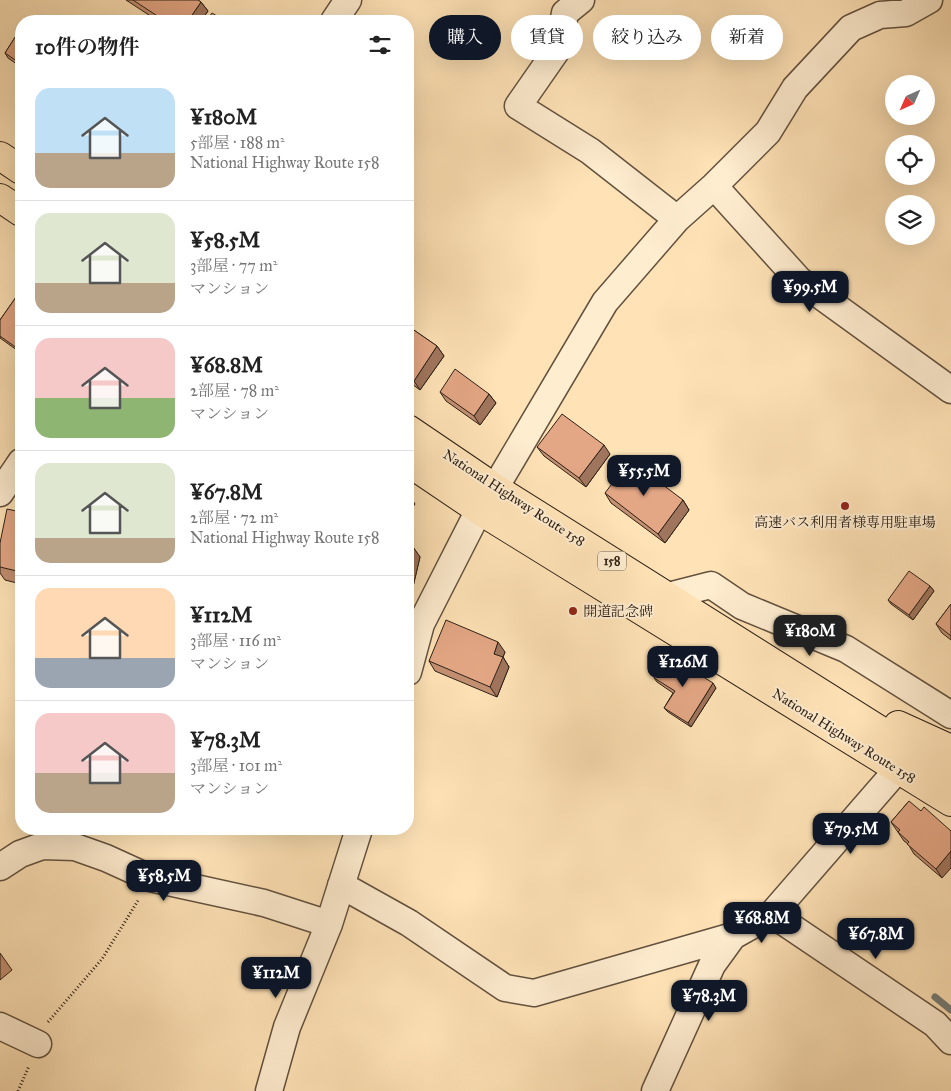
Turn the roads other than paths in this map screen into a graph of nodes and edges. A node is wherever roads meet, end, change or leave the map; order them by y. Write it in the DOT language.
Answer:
graph roads {
  1 [pos="348,0"];
  2 [pos="581,0"];
  3 [pos="929,0"];
  4 [pos="872,7"];
  5 [pos="338,15"];
  6 [pos="0,156"];
  7 [pos="15,166"];
  8 [pos="714,186"];
  9 [pos="0,198"];
  10 [pos="15,208"];
  11 [pos="677,218"];
  12 [pos="951,390"];
  13 [pos="414,433"];
  14 [pos="414,466"];
  15 [pos="15,471"];
  16 [pos="495,488"];
  17 [pos="0,493"];
  18 [pos="479,510"];
  19 [pos="668,596"];
  20 [pos="414,650"];
  21 [pos="819,690"];
  22 [pos="951,715"];
  23 [pos="951,749"];
  24 [pos="898,769"];
  25 [pos="951,775"];
  26 [pos="951,802"];
  27 [pos="357,835"];
  28 [pos="0,867"];
  29 [pos="341,885"];
  30 [pos="772,914"];
  31 [pos="329,924"];
  32 [pos="733,936"];
  33 [pos="0,1026"];
  34 [pos="951,1040"];
  35 [pos="38,1044"];
  36 [pos="269,1091"];
  37 [pos="654,1091"];
  1 -- 5 [label="street"];
  2 -- 11 [label="street"];
  3 -- 4 [label="street"];
  4 -- 8 [label="street"];
  6 -- 7 [label="highway"];
  8 -- 11 [label="street"];
  8 -- 12 [label="street"];
  9 -- 10 [label="highway"];
  11 -- 16 [label="street"];
  13 -- 16 [label="highway, National Highway Route 158 / 158"];
  14 -- 18 [label="highway, National Highway Route 158 / 158"];
  15 -- 17 [label="street"];
  16 -- 18 [label="street"];
  16 -- 19 [label="highway, National Highway Route 158 / 158"];
  18 -- 20 [label="street"];
  18 -- 24 [label="highway, National Highway Route 158 / 158"];
  19 -- 21 [label="highway, National Highway Route 158 / 158"];
  19 -- 22 [label="street"];
  21 -- 23 [label="highway"];
  21 -- 25 [label="highway, National Highway Route 158 / 158"];
  24 -- 26 [label="highway, National Highway Route 158 / 158"];
  24 -- 30 [label="street"];
  27 -- 29 [label="street"];
  28 -- 31 [label="street"];
  29 -- 31 [label="street"];
  29 -- 32 [label="street"];
  30 -- 32 [label="street"];
  30 -- 34 [label="street"];
  31 -- 36 [label="street"];
  32 -- 37 [label="street"];
  33 -- 35 [label="street"];
}
